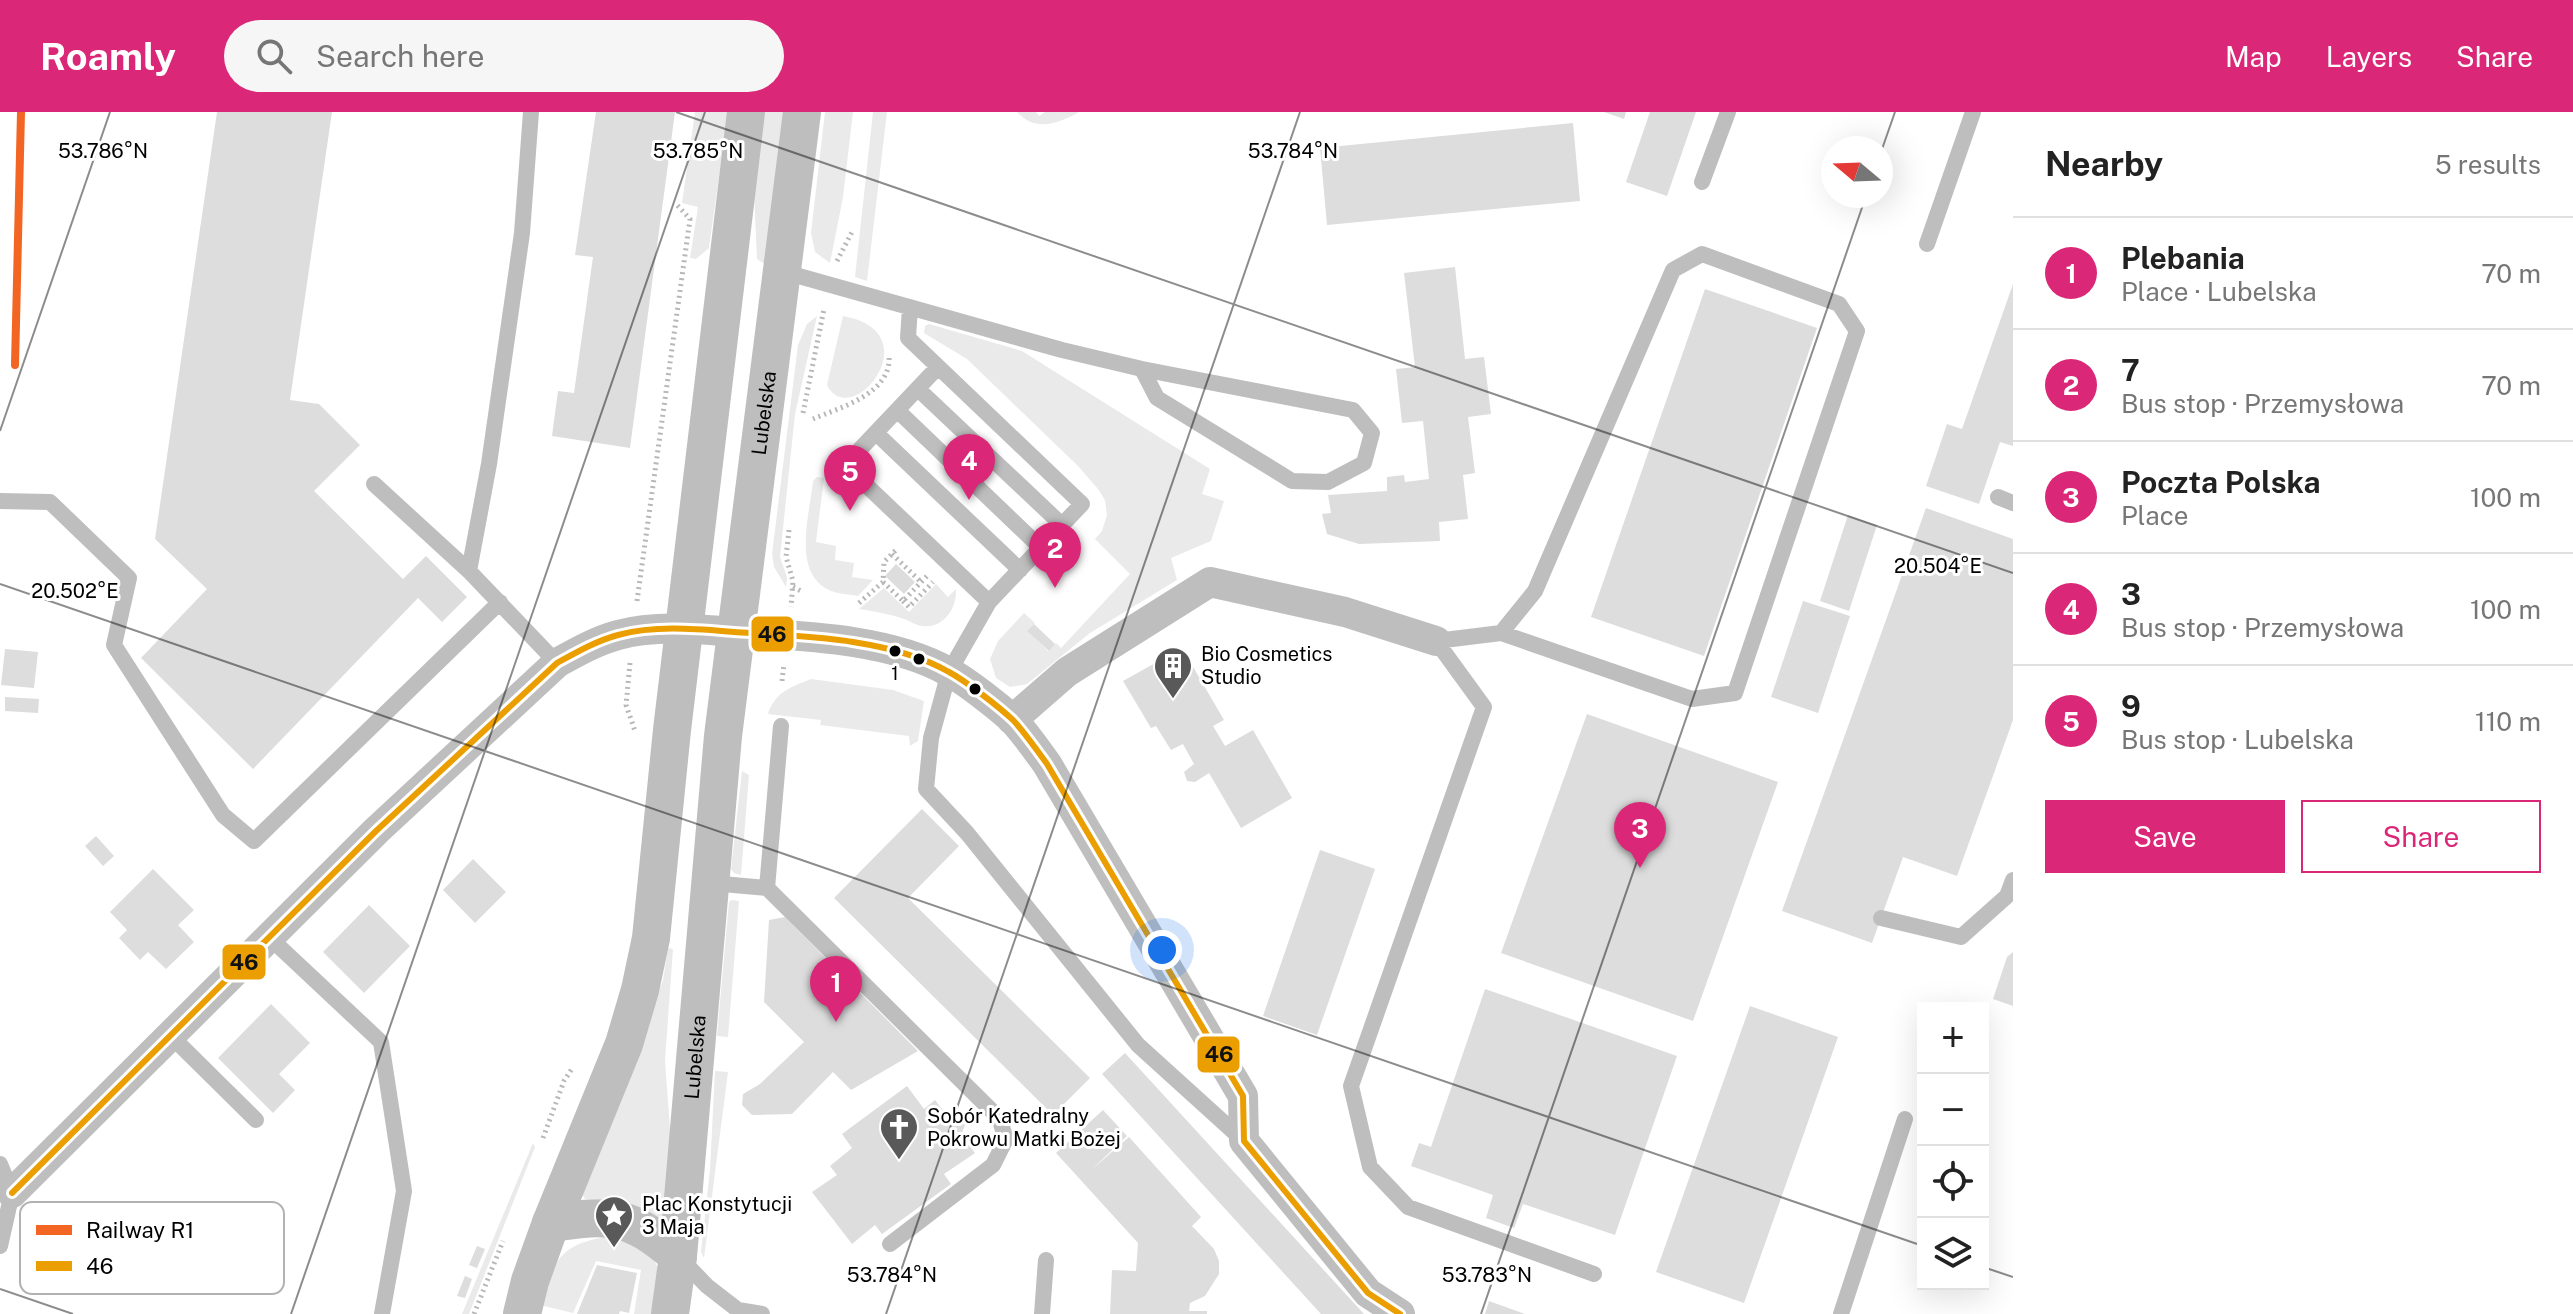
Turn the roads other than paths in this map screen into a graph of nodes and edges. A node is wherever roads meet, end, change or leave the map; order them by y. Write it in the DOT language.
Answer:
graph roads {
  1 [pos="531,112"];
  2 [pos="746,112"];
  3 [pos="802,112"];
  4 [pos="1728,112"];
  5 [pos="1973,112"];
  6 [pos="1702,182"];
  7 [pos="1927,244"];
  8 [pos="780,271"];
  9 [pos="910,307"];
  10 [pos="938,367"];
  11 [pos="1142,369"];
  12 [pos="918,389"];
  13 [pos="897,410"];
  14 [pos="876,433"];
  15 [pos="374,484"];
  16 [pos="0,501"];
  17 [pos="1062,525"];
  18 [pos="1041,548"];
  19 [pos="1020,570"];
  20 [pos="469,571"];
  21 [pos="500,602"];
  22 [pos="989,602"];
  23 [pos="684,628"];
  24 [pos="736,632"];
  25 [pos="1501,633"];
  26 [pos="1436,641"];
  27 [pos="557,663"];
  28 [pos="949,672"];
  29 [pos="1012,720"];
  30 [pos="781,726"];
  31 [pos="2013,880"];
  32 [pos="711,883"];
  33 [pos="767,888"];
  34 [pos="1881,918"];
  35 [pos="270,938"];
  36 [pos="171,1036"];
  37 [pos="1905,1119"];
  38 [pos="256,1120"];
  39 [pos="1244,1141"];
  40 [pos="0,1164"];
  41 [pos="6,1197"];
  42 [pos="551,1223"];
  43 [pos="890,1244"];
  44 [pos="0,1246"];
  45 [pos="678,1256"];
  46 [pos="1046,1260"];
  47 [pos="1594,1274"];
  48 [pos="738,1312"];
  49 [pos="382,1314"];
  50 [pos="522,1314"];
  51 [pos="670,1314"];
  52 [pos="762,1314"];
  53 [pos="1042,1314"];
  54 [pos="1400,1314"];
  55 [pos="1841,1314"];
  1 -- 20 [label="lane"];
  2 -- 23 [label="street"];
  3 -- 8 [label="street, Lubelska"];
  4 -- 6 [label="lane"];
  5 -- 7 [label="lane"];
  8 -- 9 [label="lane"];
  8 -- 24 [label="street, Lubelska"];
  9 -- 10 [label="lane"];
  9 -- 11 [label="lane"];
  10 -- 12 [label="lane"];
  10 -- 17 [label="lane"];
  11 -- 11 [label="lane"];
  12 -- 13 [label="lane"];
  12 -- 17 [label="lane"];
  13 -- 14 [label="lane"];
  13 -- 18 [label="lane"];
  14 -- 19 [label="lane"];
  14 -- 22 [label="lane"];
  15 -- 20 [label="lane"];
  16 -- 21 [label="lane"];
  17 -- 18 [label="lane"];
  18 -- 19 [label="lane"];
  19 -- 22 [label="lane"];
  20 -- 21 [label="lane"];
  21 -- 27 [label="lane"];
  22 -- 28 [label="lane"];
  23 -- 24 [label="street"];
  23 -- 27 [label="street"];
  23 -- 42 [label="street"];
  24 -- 28 [label="street"];
  24 -- 32 [label="street, Lubelska"];
  25 -- 25 [label="lane"];
  25 -- 26 [label="lane"];
  26 -- 29 [label="street"];
  26 -- 47 [label="lane"];
  27 -- 35 [label="street"];
  28 -- 29 [label="street"];
  28 -- 39 [label="lane"];
  29 -- 39 [label="street"];
  30 -- 33 [label="lane"];
  31 -- 34 [label="lane"];
  32 -- 33 [label="lane"];
  32 -- 45 [label="street, Lubelska"];
  33 -- 43 [label="lane"];
  35 -- 36 [label="street"];
  35 -- 49 [label="lane"];
  36 -- 38 [label="lane"];
  36 -- 41 [label="street"];
  37 -- 55 [label="lane"];
  39 -- 54 [label="street"];
  40 -- 41 [label="lane"];
  41 -- 44 [label="lane"];
  42 -- 45 [label="street"];
  42 -- 50 [label="street"];
  45 -- 48 [label="lane"];
  45 -- 51 [label="street"];
  46 -- 53 [label="lane"];
  48 -- 52 [label="lane"];
}
